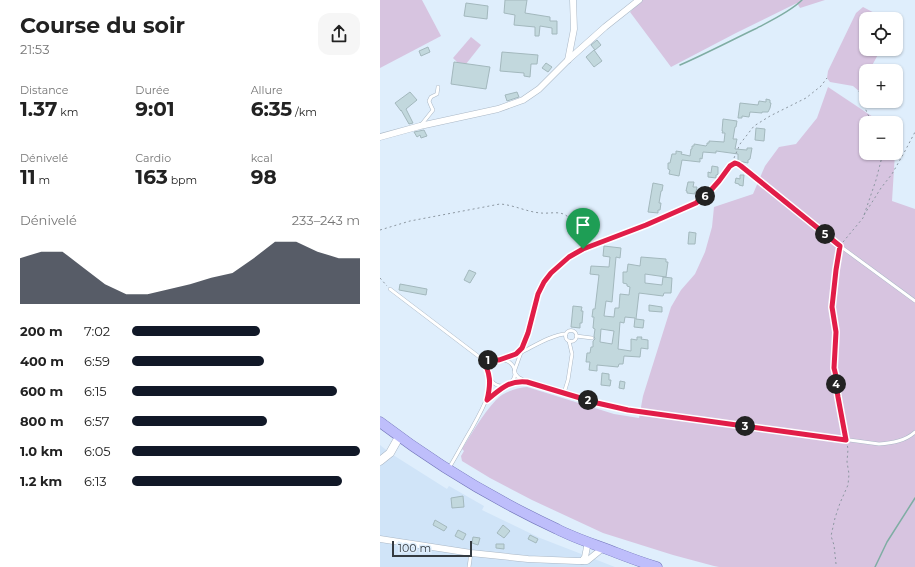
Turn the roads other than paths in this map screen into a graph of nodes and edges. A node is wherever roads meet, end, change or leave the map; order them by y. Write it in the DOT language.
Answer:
graph roads {
  1 [pos="573,0"];
  2 [pos="639,0"];
  3 [pos="568,60"];
  4 [pos="438,87"];
  5 [pos="420,126"];
  6 [pos="380,136"];
  7 [pos="390,289"];
  8 [pos="915,301"];
  9 [pos="566,334"];
  10 [pos="576,336"];
  11 [pos="592,338"];
  12 [pos="570,341"];
  13 [pos="522,350"];
  14 [pos="482,359"];
  15 [pos="499,360"];
  16 [pos="514,372"];
  17 [pos="489,376"];
  18 [pos="527,382"];
  19 [pos="508,384"];
  20 [pos="564,393"];
  21 [pos="487,400"];
  22 [pos="380,422"];
  23 [pos="915,432"];
  24 [pos="399,437"];
  25 [pos="380,461"];
  26 [pos="448,470"];
  27 [pos="380,539"];
  28 [pos="588,542"];
  29 [pos="603,548"];
  30 [pos="471,553"];
  31 [pos="528,559"];
  32 [pos="582,561"];
  33 [pos="469,567"];
  34 [pos="527,567"];
  35 [pos="657,567"];
  1 -- 3 [label="street"];
  2 -- 3 [label="street"];
  3 -- 5 [label="street"];
  4 -- 5 [label="lane"];
  5 -- 6 [label="street"];
  7 -- 14 [label="lane"];
  8 -- 13 [label="lane"];
  9 -- 10 [label="lane"];
  9 -- 12 [label="lane"];
  9 -- 13 [label="lane"];
  10 -- 11 [label="lane"];
  10 -- 12 [label="lane"];
  12 -- 20 [label="lane"];
  13 -- 15 [label="lane"];
  13 -- 16 [label="lane"];
  14 -- 15 [label="lane"];
  14 -- 17 [label="lane"];
  15 -- 16 [label="lane"];
  15 -- 17 [label="lane"];
  16 -- 18 [label="lane"];
  16 -- 19 [label="lane"];
  17 -- 19 [label="lane"];
  17 -- 21 [label="lane"];
  18 -- 19 [label="lane"];
  18 -- 20 [label="lane"];
  19 -- 21 [label="lane"];
  20 -- 23 [label="lane"];
  21 -- 26 [label="lane"];
  22 -- 24 [label="main road"];
  24 -- 25 [label="street"];
  24 -- 26 [label="main road"];
  26 -- 28 [label="main road"];
  27 -- 30 [label="street"];
  28 -- 29 [label="main road"];
  28 -- 32 [label="street"];
  29 -- 32 [label="street"];
  29 -- 35 [label="main road"];
  30 -- 31 [label="street"];
  30 -- 33 [label="lane"];
  31 -- 32 [label="street"];
  31 -- 34 [label="street"];
}
